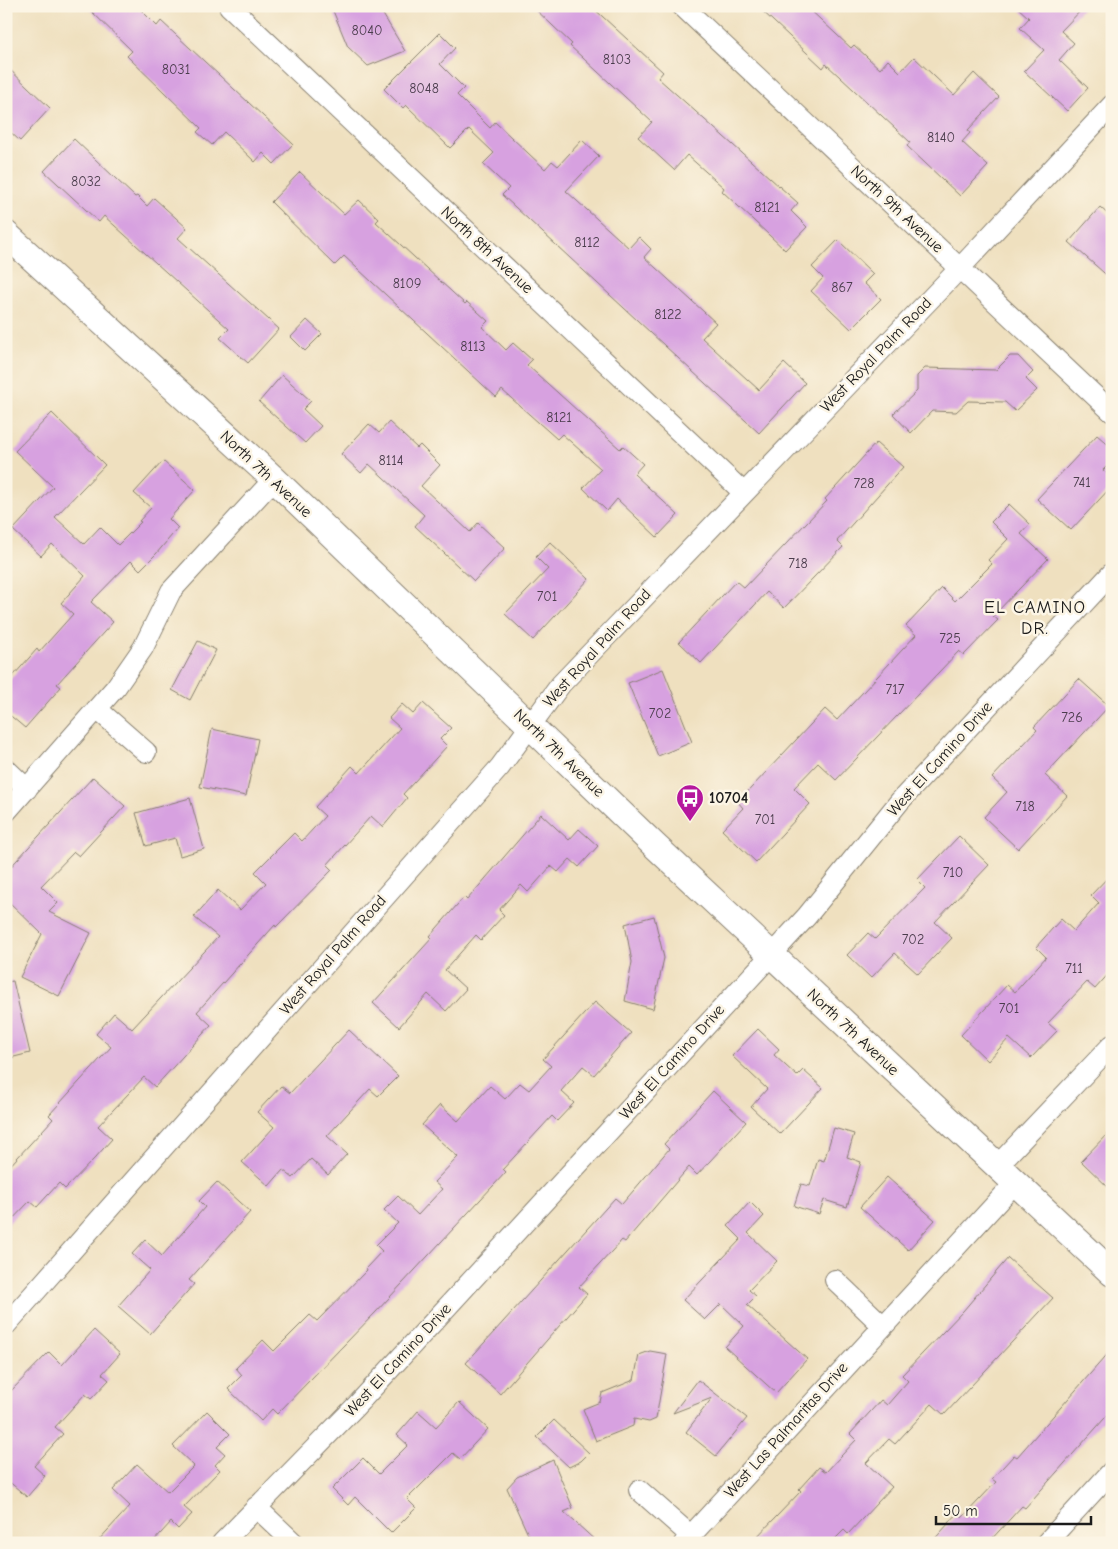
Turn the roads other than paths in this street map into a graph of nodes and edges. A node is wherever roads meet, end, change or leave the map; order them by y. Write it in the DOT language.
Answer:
graph roads {
  1 [pos="230,6"];
  2 [pos="682,6"];
  3 [pos="1112,105"];
  4 [pos="6,234"];
  5 [pos="960,268"];
  6 [pos="1112,412"];
  7 [pos="274,479"];
  8 [pos="744,493"];
  9 [pos="1112,573"];
  10 [pos="97,709"];
  11 [pos="530,725"];
  12 [pos="146,752"];
  13 [pos="6,769"];
  14 [pos="27,789"];
  15 [pos="6,812"];
  16 [pos="771,954"];
  17 [pos="1112,1045"];
  18 [pos="1006,1174"];
  19 [pos="1112,1273"];
  20 [pos="835,1280"];
  21 [pos="6,1325"];
  22 [pos="882,1325"];
  23 [pos="1112,1470"];
  24 [pos="639,1490"];
  25 [pos="256,1507"];
  26 [pos="687,1539"];
  27 [pos="222,1543"];
  28 [pos="294,1543"];
  29 [pos="1046,1543"];
  1 -- 8 [label="street, North 8th Avenue"];
  2 -- 5 [label="street, North 9th Avenue"];
  3 -- 5 [label="street, West Royal Palm Road"];
  4 -- 7 [label="main road, North 7th Avenue"];
  5 -- 6 [label="street, North 9th Avenue"];
  5 -- 8 [label="street, West Royal Palm Road"];
  7 -- 10 [label="street"];
  7 -- 11 [label="main road, North 7th Avenue"];
  8 -- 11 [label="street, West Royal Palm Road"];
  9 -- 16 [label="street, West El Camino Drive"];
  10 -- 12 [label="street"];
  10 -- 14 [label="street"];
  11 -- 16 [label="main road, North 7th Avenue"];
  11 -- 21 [label="street, West Royal Palm Road"];
  13 -- 14 [label="street"];
  14 -- 15 [label="street"];
  16 -- 18 [label="main road, North 7th Avenue"];
  16 -- 25 [label="street, West El Camino Drive"];
  17 -- 18 [label="street, West Las Palmaritas Drive"];
  18 -- 19 [label="main road, North 7th Avenue"];
  18 -- 22 [label="street, West Las Palmaritas Drive"];
  20 -- 22 [label="street"];
  22 -- 26 [label="street, West Las Palmaritas Drive"];
  23 -- 29 [label="street"];
  24 -- 26 [label="street, West Las Palmaritas Drive"];
  25 -- 27 [label="street, West El Camino Drive"];
  25 -- 28 [label="street"];
}
